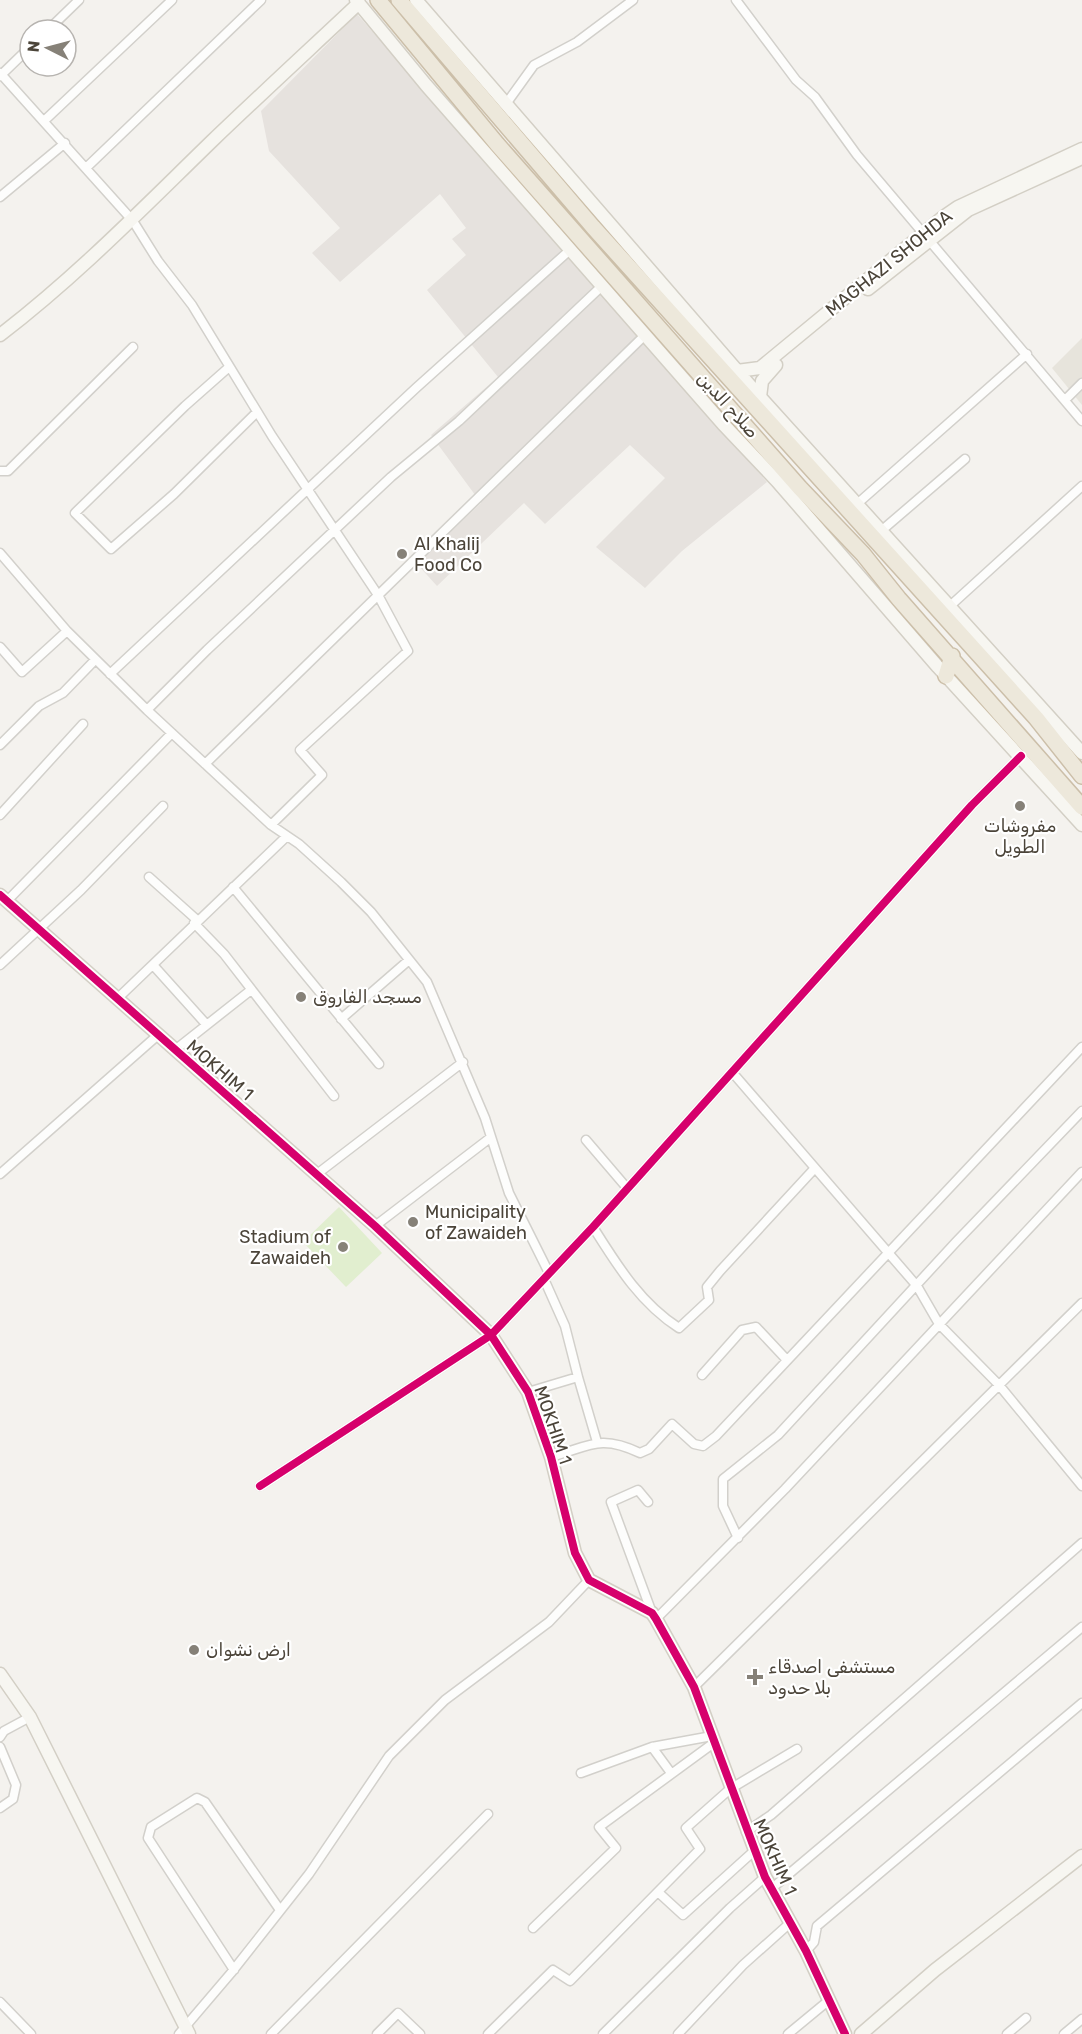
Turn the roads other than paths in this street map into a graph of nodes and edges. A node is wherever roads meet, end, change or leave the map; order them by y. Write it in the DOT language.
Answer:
graph roads {
  1 [pos="79,0"];
  2 [pos="171,0"];
  3 [pos="261,0"];
  4 [pos="378,0"];
  5 [pos="399,0"];
  6 [pos="416,0"];
  7 [pos="633,0"];
  8 [pos="736,0"];
  9 [pos="357,2"];
  10 [pos="60,18"];
  11 [pos="18,59"];
  12 [pos="0,63"];
  13 [pos="1,75"];
  14 [pos="506,104"];
  15 [pos="45,120"];
  16 [pos="65,143"];
  17 [pos="1082,149"];
  18 [pos="1082,158"];
  19 [pos="87,167"];
  20 [pos="0,197"];
  21 [pos="133,220"];
  22 [pos="927,235"];
  23 [pos="571,249"];
  24 [pos="603,285"];
  25 [pos="0,335"];
  26 [pos="645,335"];
  27 [pos="133,347"];
  28 [pos="1027,354"];
  29 [pos="228,368"];
  30 [pos="737,371"];
  31 [pos="1082,383"];
  32 [pos="1065,400"];
  33 [pos="757,401"];
  34 [pos="257,412"];
  35 [pos="738,416"];
  36 [pos="1082,421"];
  37 [pos="965,459"];
  38 [pos="0,471"];
  39 [pos="1082,486"];
  40 [pos="309,489"];
  41 [pos="857,504"];
  42 [pos="334,531"];
  43 [pos="882,531"];
  44 [pos="880,546"];
  45 [pos="0,553"];
  46 [pos="863,554"];
  47 [pos="378,595"];
  48 [pos="951,606"];
  49 [pos="67,631"];
  50 [pos="0,647"];
  51 [pos="952,656"];
  52 [pos="95,660"];
  53 [pos="110,674"];
  54 [pos="946,676"];
  55 [pos="147,710"];
  56 [pos="84,724"];
  57 [pos="172,733"];
  58 [pos="0,745"];
  59 [pos="1082,753"];
  60 [pos="1021,756"];
  61 [pos="205,764"];
  62 [pos="1082,776"];
  63 [pos="163,806"];
  64 [pos="1082,807"];
  65 [pos="0,815"];
  66 [pos="271,825"];
  67 [pos="1082,825"];
  68 [pos="286,836"];
  69 [pos="149,877"];
  70 [pos="233,887"];
  71 [pos="4,898"];
  72 [pos="195,922"];
  73 [pos="39,929"];
  74 [pos="409,960"];
  75 [pos="0,965"];
  76 [pos="153,965"];
  77 [pos="251,990"];
  78 [pos="118,998"];
  79 [pos="340,1019"];
  80 [pos="206,1024"];
  81 [pos="158,1035"];
  82 [pos="1082,1047"];
  83 [pos="175,1050"];
  84 [pos="463,1062"];
  85 [pos="379,1064"];
  86 [pos="732,1072"];
  87 [pos="334,1096"];
  88 [pos="1082,1111"];
  89 [pos="490,1138"];
  90 [pos="586,1140"];
  91 [pos="814,1168"];
  92 [pos="1082,1172"];
  93 [pos="0,1174"];
  94 [pos="316,1174"];
  95 [pos="627,1188"];
  96 [pos="375,1226"];
  97 [pos="593,1227"];
  98 [pos="887,1252"];
  99 [pos="546,1276"];
  100 [pos="917,1286"];
  101 [pos="1082,1303"];
  102 [pos="939,1324"];
  103 [pos="491,1335"];
  104 [pos="786,1359"];
  105 [pos="702,1375"];
  106 [pos="578,1377"];
  107 [pos="999,1385"];
  108 [pos="528,1392"];
  109 [pos="597,1442"];
  110 [pos="550,1457"];
  111 [pos="260,1486"];
  112 [pos="1082,1486"];
  113 [pos="648,1502"];
  114 [pos="738,1538"];
  115 [pos="1082,1543"];
  116 [pos="589,1580"];
  117 [pos="654,1616"];
  118 [pos="1082,1627"];
  119 [pos="0,1674"];
  120 [pos="694,1687"];
  121 [pos="1082,1703"];
  122 [pos="30,1717"];
  123 [pos="0,1737"];
  124 [pos="714,1739"];
  125 [pos="0,1747"];
  126 [pos="652,1747"];
  127 [pos="797,1749"];
  128 [pos="581,1773"];
  129 [pos="671,1773"];
  130 [pos="730,1789"];
  131 [pos="0,1808"];
  132 [pos="488,1814"];
  133 [pos="746,1832"];
  134 [pos="754,1851"];
  135 [pos="1082,1856"];
  136 [pos="768,1883"];
  137 [pos="659,1893"];
  138 [pos="280,1910"];
  139 [pos="790,1923"];
  140 [pos="533,1928"];
  141 [pos="806,1951"];
  142 [pos="234,1970"];
  143 [pos="828,2001"];
  144 [pos="0,2002"];
  145 [pos="1026,2019"];
  146 [pos="1082,2019"];
  147 [pos="185,2032"];
  148 [pos="31,2034"];
  149 [pos="271,2034"];
  150 [pos="377,2034"];
  151 [pos="420,2034"];
  152 [pos="488,2034"];
  153 [pos="603,2034"];
  154 [pos="678,2034"];
  155 [pos="788,2034"];
  156 [pos="845,2034"];
  157 [pos="861,2034"];
  158 [pos="1007,2034"];
  159 [pos="1064,2034"];
  1 -- 10 [label="street"];
  2 -- 15 [label="street"];
  3 -- 19 [label="street"];
  4 -- 35 [label="highway, صلاح الدين"];
  5 -- 33 [label="highway, صلاح الدين"];
  6 -- 14 [label="street"];
  7 -- 14 [label="street"];
  8 -- 22 [label="street"];
  9 -- 21 [label="street"];
  9 -- 23 [label="street"];
  11 -- 13 [label="street"];
  12 -- 13 [label="street"];
  13 -- 15 [label="street"];
  14 -- 30 [label="street"];
  15 -- 16 [label="street"];
  16 -- 19 [label="street"];
  16 -- 20 [label="street"];
  17 -- 22 [label="street, MAGHAZI SHOHDA"];
  18 -- 22 [label="street, MAGHAZI SHOHDA"];
  19 -- 21 [label="street"];
  21 -- 25 [label="street"];
  21 -- 29 [label="street"];
  22 -- 28 [label="street"];
  22 -- 30 [label="street, MAGHAZI SHOHDA"];
  22 -- 33 [label="street, MAGHAZI SHOHDA"];
  23 -- 24 [label="street"];
  23 -- 40 [label="street"];
  24 -- 26 [label="street"];
  24 -- 42 [label="street"];
  26 -- 47 [label="street"];
  26 -- 54 [label="street"];
  27 -- 38 [label="street"];
  28 -- 32 [label="street"];
  28 -- 41 [label="street"];
  29 -- 34 [label="street"];
  29 -- 34 [label="street"];
  30 -- 33 [label="street"];
  31 -- 32 [label="street"];
  32 -- 36 [label="street"];
  33 -- 35 [label="highway"];
  33 -- 41 [label="street"];
  33 -- 44 [label="highway, صلاح الدين"];
  34 -- 40 [label="street"];
  35 -- 46 [label="highway, صلاح الدين"];
  37 -- 43 [label="street"];
  39 -- 48 [label="street"];
  40 -- 42 [label="street"];
  40 -- 53 [label="street"];
  41 -- 43 [label="street"];
  42 -- 47 [label="street"];
  42 -- 55 [label="street"];
  43 -- 48 [label="street"];
  44 -- 46 [label="highway"];
  44 -- 62 [label="highway, صلاح الدين"];
  45 -- 49 [label="street"];
  46 -- 51 [label="highway, صلاح الدين"];
  47 -- 61 [label="street"];
  47 -- 66 [label="street"];
  48 -- 59 [label="street"];
  49 -- 50 [label="street"];
  49 -- 52 [label="street"];
  51 -- 54 [label="highway"];
  51 -- 64 [label="highway, صلاح الدين"];
  52 -- 53 [label="street"];
  52 -- 58 [label="street"];
  53 -- 55 [label="street"];
  54 -- 60 [label="street"];
  55 -- 57 [label="street"];
  56 -- 65 [label="street"];
  57 -- 61 [label="street"];
  57 -- 71 [label="street"];
  60 -- 67 [label="street"];
  60 -- 86 [label="street"];
  61 -- 66 [label="street"];
  63 -- 73 [label="street"];
  66 -- 68 [label="street"];
  68 -- 70 [label="street"];
  68 -- 74 [label="street"];
  69 -- 72 [label="street"];
  70 -- 72 [label="street"];
  70 -- 79 [label="street"];
  71 -- 73 [label="street, MOKHIM 1"];
  72 -- 76 [label="street"];
  72 -- 77 [label="street"];
  73 -- 75 [label="street"];
  73 -- 78 [label="street, MOKHIM 1"];
  74 -- 79 [label="street"];
  74 -- 84 [label="street"];
  76 -- 78 [label="street"];
  76 -- 80 [label="street"];
  77 -- 80 [label="street"];
  77 -- 87 [label="street"];
  78 -- 81 [label="street, MOKHIM 1"];
  79 -- 85 [label="street"];
  80 -- 83 [label="street"];
  81 -- 83 [label="street, MOKHIM 1"];
  81 -- 93 [label="street"];
  82 -- 98 [label="street"];
  83 -- 94 [label="street, MOKHIM 1"];
  84 -- 89 [label="street"];
  84 -- 94 [label="street"];
  86 -- 91 [label="street"];
  86 -- 95 [label="street"];
  88 -- 100 [label="street"];
  89 -- 96 [label="street"];
  89 -- 99 [label="street"];
  90 -- 95 [label="street"];
  91 -- 97 [label="street"];
  91 -- 98 [label="street"];
  92 -- 102 [label="street"];
  94 -- 96 [label="street, MOKHIM 1"];
  95 -- 97 [label="street"];
  96 -- 103 [label="street, MOKHIM 1"];
  97 -- 99 [label="street"];
  98 -- 100 [label="street"];
  98 -- 104 [label="street"];
  99 -- 103 [label="street"];
  99 -- 106 [label="street"];
  100 -- 102 [label="street"];
  100 -- 114 [label="street"];
  101 -- 107 [label="street"];
  102 -- 107 [label="street"];
  102 -- 114 [label="street"];
  103 -- 108 [label="street, MOKHIM 1"];
  103 -- 111 [label="street"];
  104 -- 105 [label="street"];
  104 -- 109 [label="street"];
  106 -- 108 [label="street"];
  106 -- 109 [label="street"];
  107 -- 112 [label="street"];
  107 -- 120 [label="street"];
  108 -- 110 [label="street, MOKHIM 1"];
  109 -- 110 [label="street"];
  110 -- 116 [label="street, MOKHIM 1"];
  113 -- 117 [label="street"];
  114 -- 117 [label="street"];
  115 -- 133 [label="street, MOKHIM 1"];
  116 -- 117 [label="street"];
  116 -- 138 [label="street"];
  117 -- 120 [label="street, MOKHIM 1"];
  118 -- 136 [label="street"];
  119 -- 122 [label="street"];
  120 -- 124 [label="street, MOKHIM 1"];
  121 -- 141 [label="street"];
  122 -- 123 [label="street"];
  122 -- 147 [label="street"];
  124 -- 126 [label="street"];
  124 -- 129 [label="street"];
  124 -- 130 [label="street, MOKHIM 1"];
  125 -- 131 [label="street"];
  126 -- 128 [label="street"];
  126 -- 129 [label="street"];
  127 -- 130 [label="street"];
  129 -- 140 [label="street"];
  130 -- 133 [label="street, MOKHIM 1"];
  130 -- 137 [label="street"];
  132 -- 149 [label="street"];
  133 -- 134 [label="street, MOKHIM 1"];
  134 -- 136 [label="street, MOKHIM 1"];
  134 -- 137 [label="street"];
  135 -- 157 [label="street"];
  136 -- 139 [label="street, MOKHIM 1"];
  136 -- 153 [label="street"];
  137 -- 152 [label="street"];
  138 -- 142 [label="street"];
  138 -- 142 [label="street"];
  139 -- 141 [label="street, MOKHIM 1"];
  139 -- 154 [label="street"];
  141 -- 143 [label="street, MOKHIM 1"];
  142 -- 147 [label="street"];
  143 -- 155 [label="street"];
  143 -- 156 [label="street, MOKHIM 1"];
  144 -- 148 [label="street"];
  145 -- 158 [label="street"];
  146 -- 159 [label="street"];
  150 -- 151 [label="street"];
}
